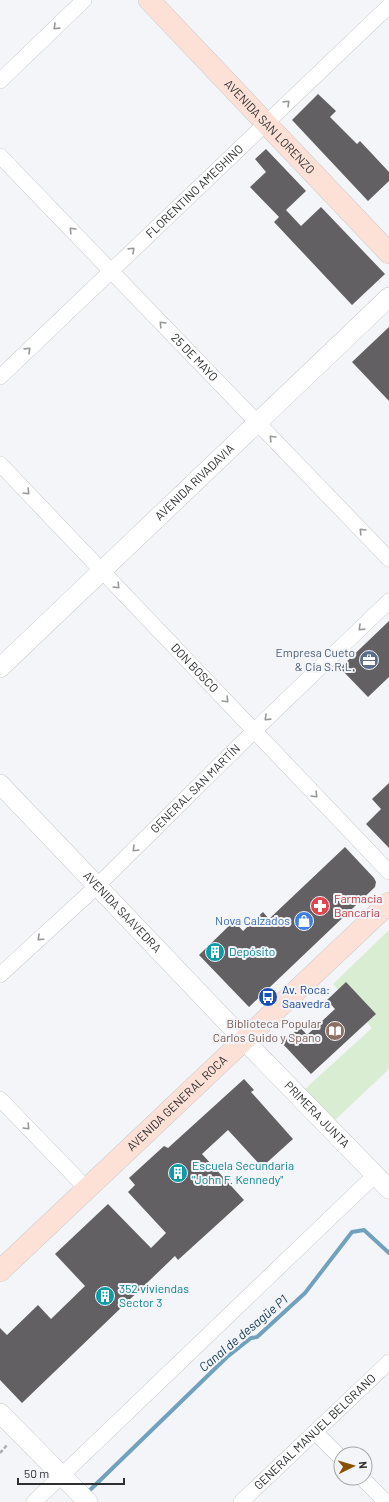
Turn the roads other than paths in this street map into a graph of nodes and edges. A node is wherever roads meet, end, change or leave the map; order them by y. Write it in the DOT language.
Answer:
graph roads {
  1 [pos="84,0"];
  2 [pos="150,0"];
  3 [pos="389,6"];
  4 [pos="0,80"];
  5 [pos="266,123"];
  6 [pos="0,156"];
  7 [pos="389,253"];
  8 [pos="111,271"];
  9 [pos="389,297"];
  10 [pos="0,377"];
  11 [pos="257,423"];
  12 [pos="0,464"];
  13 [pos="389,559"];
  14 [pos="102,571"];
  15 [pos="389,601"];
  16 [pos="0,668"];
  17 [pos="254,731"];
  18 [pos="0,784"];
  19 [pos="389,872"];
  20 [pos="98,886"];
  21 [pos="389,903"];
  22 [pos="0,975"];
  23 [pos="244,1040"];
  24 [pos="0,1099"];
  25 [pos="375,1175"];
  26 [pos="87,1189"];
  27 [pos="389,1189"];
  28 [pos="0,1272"];
  29 [pos="389,1362"];
  30 [pos="2,1419"];
  31 [pos="315,1432"];
  32 [pos="333,1450"];
  33 [pos="62,1475"];
  34 [pos="370,1486"];
  35 [pos="34,1502"];
  36 [pos="88,1502"];
  37 [pos="241,1502"];
  38 [pos="386,1502"];
  1 -- 4 [label="street, one-way"];
  2 -- 5 [label="main road, AVENIDA SAN LORENZO"];
  5 -- 3 [label="street, FLORENTINO AMEGHINO, one-way"];
  5 -- 7 [label="main road, AVENIDA SAN LORENZO"];
  8 -- 5 [label="street, FLORENTINO AMEGHINO, one-way"];
  8 -- 6 [label="street, 25 DE MAYO, one-way"];
  10 -- 8 [label="street, FLORENTINO AMEGHINO, one-way"];
  11 -- 8 [label="street, 25 DE MAYO, one-way"];
  9 -- 11 [label="street, AVENIDA RIVADAVIA"];
  13 -- 11 [label="street, 25 DE MAYO, one-way"];
  11 -- 14 [label="street, AVENIDA RIVADAVIA"];
  12 -- 14 [label="street, DON BOSCO, one-way"];
  14 -- 16 [label="street, AVENIDA RIVADAVIA"];
  14 -- 17 [label="street, DON BOSCO, one-way"];
  15 -- 17 [label="street, GENERAL SAN MARTÍN, one-way"];
  17 -- 19 [label="street, DON BOSCO, one-way"];
  17 -- 20 [label="street, GENERAL SAN MARTÍN, one-way"];
  18 -- 20 [label="street, AVENIDA SAAVEDRA"];
  20 -- 22 [label="street, GENERAL SAN MARTÍN, one-way"];
  20 -- 23 [label="street, AVENIDA SAAVEDRA"];
  21 -- 23 [label="main road, AVENIDA GENERAL ROCA"];
  23 -- 25 [label="street, PRIMERA JUNTA"];
  23 -- 26 [label="main road, AVENIDA GENERAL ROCA"];
  24 -- 26 [label="street, one-way"];
  25 -- 27 [label="street, PRIMERA JUNTA"];
  25 -- 33 [label="street"];
  26 -- 28 [label="main road, AVENIDA GENERAL ROCA"];
  29 -- 31 [label="street, GENERAL MANUEL BELGRANO"];
  30 -- 33 [label="street"];
  31 -- 32 [label="street"];
  31 -- 37 [label="street, GENERAL MANUEL BELGRANO"];
  33 -- 35 [label="street"];
  33 -- 36 [label="street"];
  34 -- 38 [label="street"];
}
